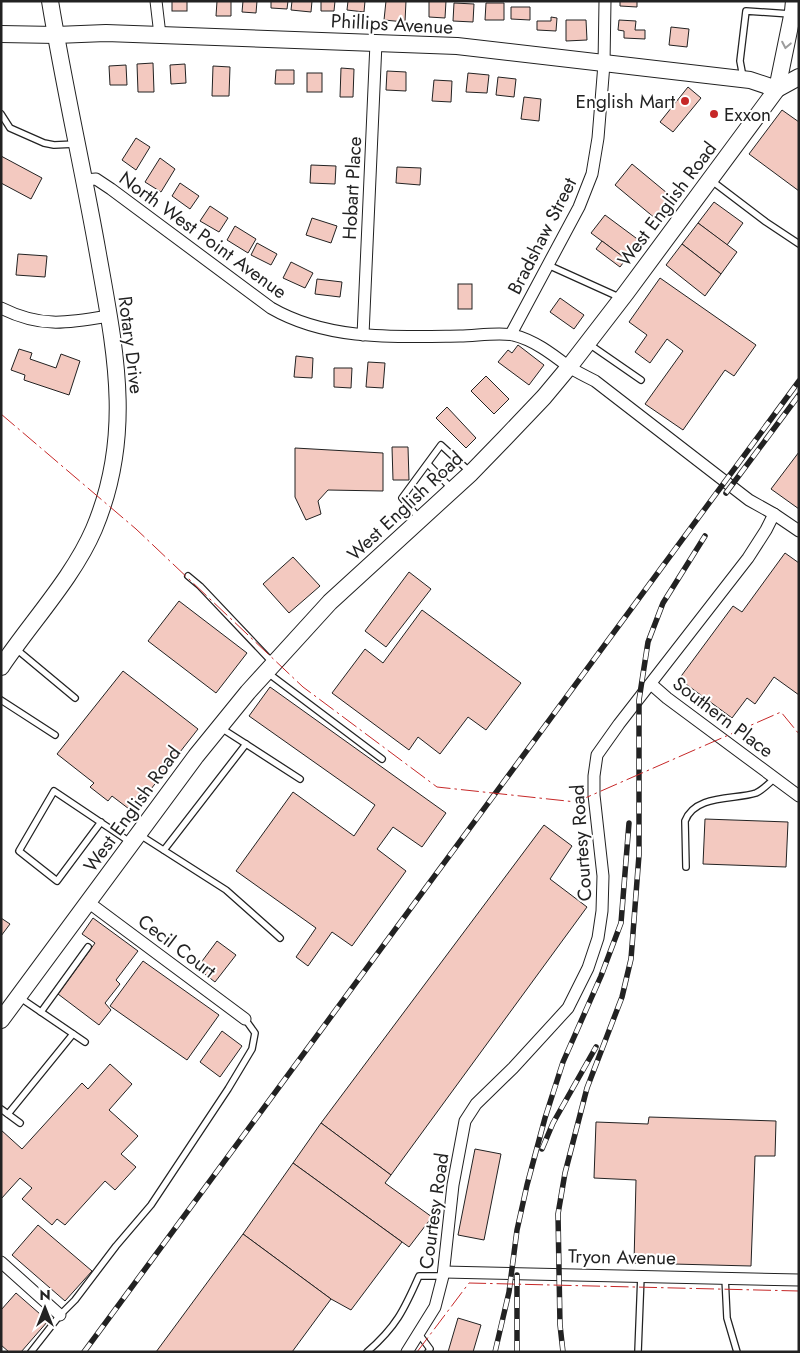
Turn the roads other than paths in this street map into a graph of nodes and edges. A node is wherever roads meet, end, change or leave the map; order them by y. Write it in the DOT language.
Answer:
graph roads {
  1 [pos="50,1"];
  2 [pos="156,1"];
  3 [pos="605,1"];
  4 [pos="796,9"];
  5 [pos="1,34"];
  6 [pos="56,35"];
  7 [pos="160,35"];
  8 [pos="376,42"];
  9 [pos="604,64"];
  10 [pos="799,77"];
  11 [pos="744,80"];
  12 [pos="777,89"];
  13 [pos="1,114"];
  14 [pos="78,144"];
  15 [pos="85,180"];
  16 [pos="710,180"];
  17 [pos="799,244"];
  18 [pos="548,265"];
  19 [pos="622,298"];
  20 [pos="1,308"];
  21 [pos="109,316"];
  22 [pos="511,334"];
  23 [pos="363,335"];
  24 [pos="588,343"];
  25 [pos="569,367"];
  26 [pos="641,380"];
  27 [pos="428,464"];
  28 [pos="471,473"];
  29 [pos="452,490"];
  30 [pos="774,514"];
  31 [pos="421,519"];
  32 [pos="799,531"];
  33 [pos="188,576"];
  34 [pos="14,647"];
  35 [pos="1,667"];
  36 [pos="270,668"];
  37 [pos="651,684"];
  38 [pos="75,698"];
  39 [pos="1,700"];
  40 [pos="220,727"];
  41 [pos="55,735"];
  42 [pos="246,744"];
  43 [pos="382,759"];
  44 [pos="774,778"];
  45 [pos="300,779"];
  46 [pos="799,796"];
  47 [pos="101,822"];
  48 [pos="135,839"];
  49 [pos="164,850"];
  50 [pos="686,867"];
  51 [pos="88,902"];
  52 [pos="280,938"];
  53 [pos="88,947"];
  54 [pos="18,997"];
  55 [pos="41,1012"];
  56 [pos="245,1019"];
  57 [pos="1,1020"];
  58 [pos="73,1034"];
  59 [pos="85,1042"];
  60 [pos="1,1109"];
  61 [pos="8,1114"];
  62 [pos="20,1123"];
  63 [pos="1,1262"];
  64 [pos="443,1274"];
  65 [pos="641,1275"];
  66 [pos="726,1277"];
  67 [pos="799,1280"];
  68 [pos="60,1315"];
  69 [pos="419,1334"];
  70 [pos="31,1352"];
  71 [pos="367,1352"];
  72 [pos="407,1352"];
  73 [pos="428,1352"];
  74 [pos="638,1352"];
  75 [pos="737,1352"];
  1 -- 6 [label="street, Rotary Drive"];
  2 -- 7 [label="street"];
  3 -- 9 [label="street, Bradshaw Street"];
  4 -- 11 [label="lane"];
  4 -- 12 [label="street, West English Road, one-way"];
  5 -- 6 [label="street, Phillips Avenue"];
  6 -- 7 [label="street, Phillips Avenue"];
  6 -- 14 [label="street, Rotary Drive"];
  7 -- 8 [label="street, Phillips Avenue"];
  8 -- 9 [label="street, Phillips Avenue"];
  8 -- 23 [label="street, Hobart Place"];
  9 -- 11 [label="street, Phillips Avenue"];
  9 -- 18 [label="street, Bradshaw Street"];
  10 -- 12 [label="street"];
  11 -- 12 [label="street, Phillips Avenue"];
  12 -- 16 [label="street, West English Road"];
  13 -- 14 [label="lane"];
  14 -- 15 [label="street, Rotary Drive"];
  15 -- 21 [label="street, Rotary Drive"];
  15 -- 23 [label="street, North West Point Avenue"];
  16 -- 17 [label="lane"];
  16 -- 19 [label="street, West English Road"];
  18 -- 19 [label="lane"];
  18 -- 22 [label="street, Bradshaw Street"];
  19 -- 24 [label="street, West English Road"];
  20 -- 21 [label="street"];
  21 -- 34 [label="street, Rotary Drive"];
  22 -- 23 [label="street, North West Point Avenue"];
  22 -- 25 [label="street, North West Point Avenue"];
  24 -- 25 [label="street, West English Road"];
  24 -- 26 [label="lane"];
  25 -- 28 [label="street, West English Road"];
  25 -- 30 [label="street, North West Point Avenue"];
  27 -- 28 [label="lane"];
  27 -- 29 [label="lane"];
  27 -- 31 [label="lane"];
  28 -- 29 [label="street, West English Road"];
  29 -- 31 [label="street, West English Road"];
  30 -- 32 [label="street, North West Point Avenue"];
  30 -- 37 [label="street, Courtesy Road"];
  31 -- 36 [label="street, West English Road"];
  33 -- 36 [label="lane"];
  34 -- 35 [label="street, Rotary Drive"];
  34 -- 38 [label="lane"];
  36 -- 40 [label="street, West English Road"];
  36 -- 43 [label="lane"];
  37 -- 44 [label="street, Southern Place"];
  37 -- 64 [label="street, Courtesy Road"];
  39 -- 41 [label="lane"];
  40 -- 42 [label="lane"];
  40 -- 48 [label="street, West English Road"];
  42 -- 45 [label="lane"];
  42 -- 49 [label="lane"];
  44 -- 46 [label="street, Southern Place"];
  44 -- 50 [label="lane"];
  47 -- 47 [label="lane"];
  47 -- 48 [label="lane"];
  48 -- 49 [label="lane"];
  48 -- 51 [label="street, West English Road"];
  49 -- 52 [label="lane"];
  51 -- 54 [label="street, West English Road"];
  51 -- 56 [label="street, Cecil Court"];
  53 -- 55 [label="lane"];
  54 -- 55 [label="lane"];
  54 -- 57 [label="street, West English Road"];
  55 -- 58 [label="lane"];
  56 -- 68 [label="lane"];
  58 -- 59 [label="lane"];
  58 -- 61 [label="lane"];
  60 -- 61 [label="lane"];
  61 -- 62 [label="lane"];
  63 -- 68 [label="street"];
  64 -- 65 [label="street, Tryon Avenue"];
  64 -- 69 [label="street, Courtesy Road"];
  64 -- 71 [label="lane"];
  65 -- 66 [label="street, Tryon Avenue"];
  65 -- 74 [label="lane"];
  66 -- 67 [label="street, Tryon Avenue"];
  66 -- 75 [label="lane"];
  68 -- 70 [label="lane"];
  69 -- 72 [label="street, Courtesy Road"];
  69 -- 73 [label="lane"];
}
